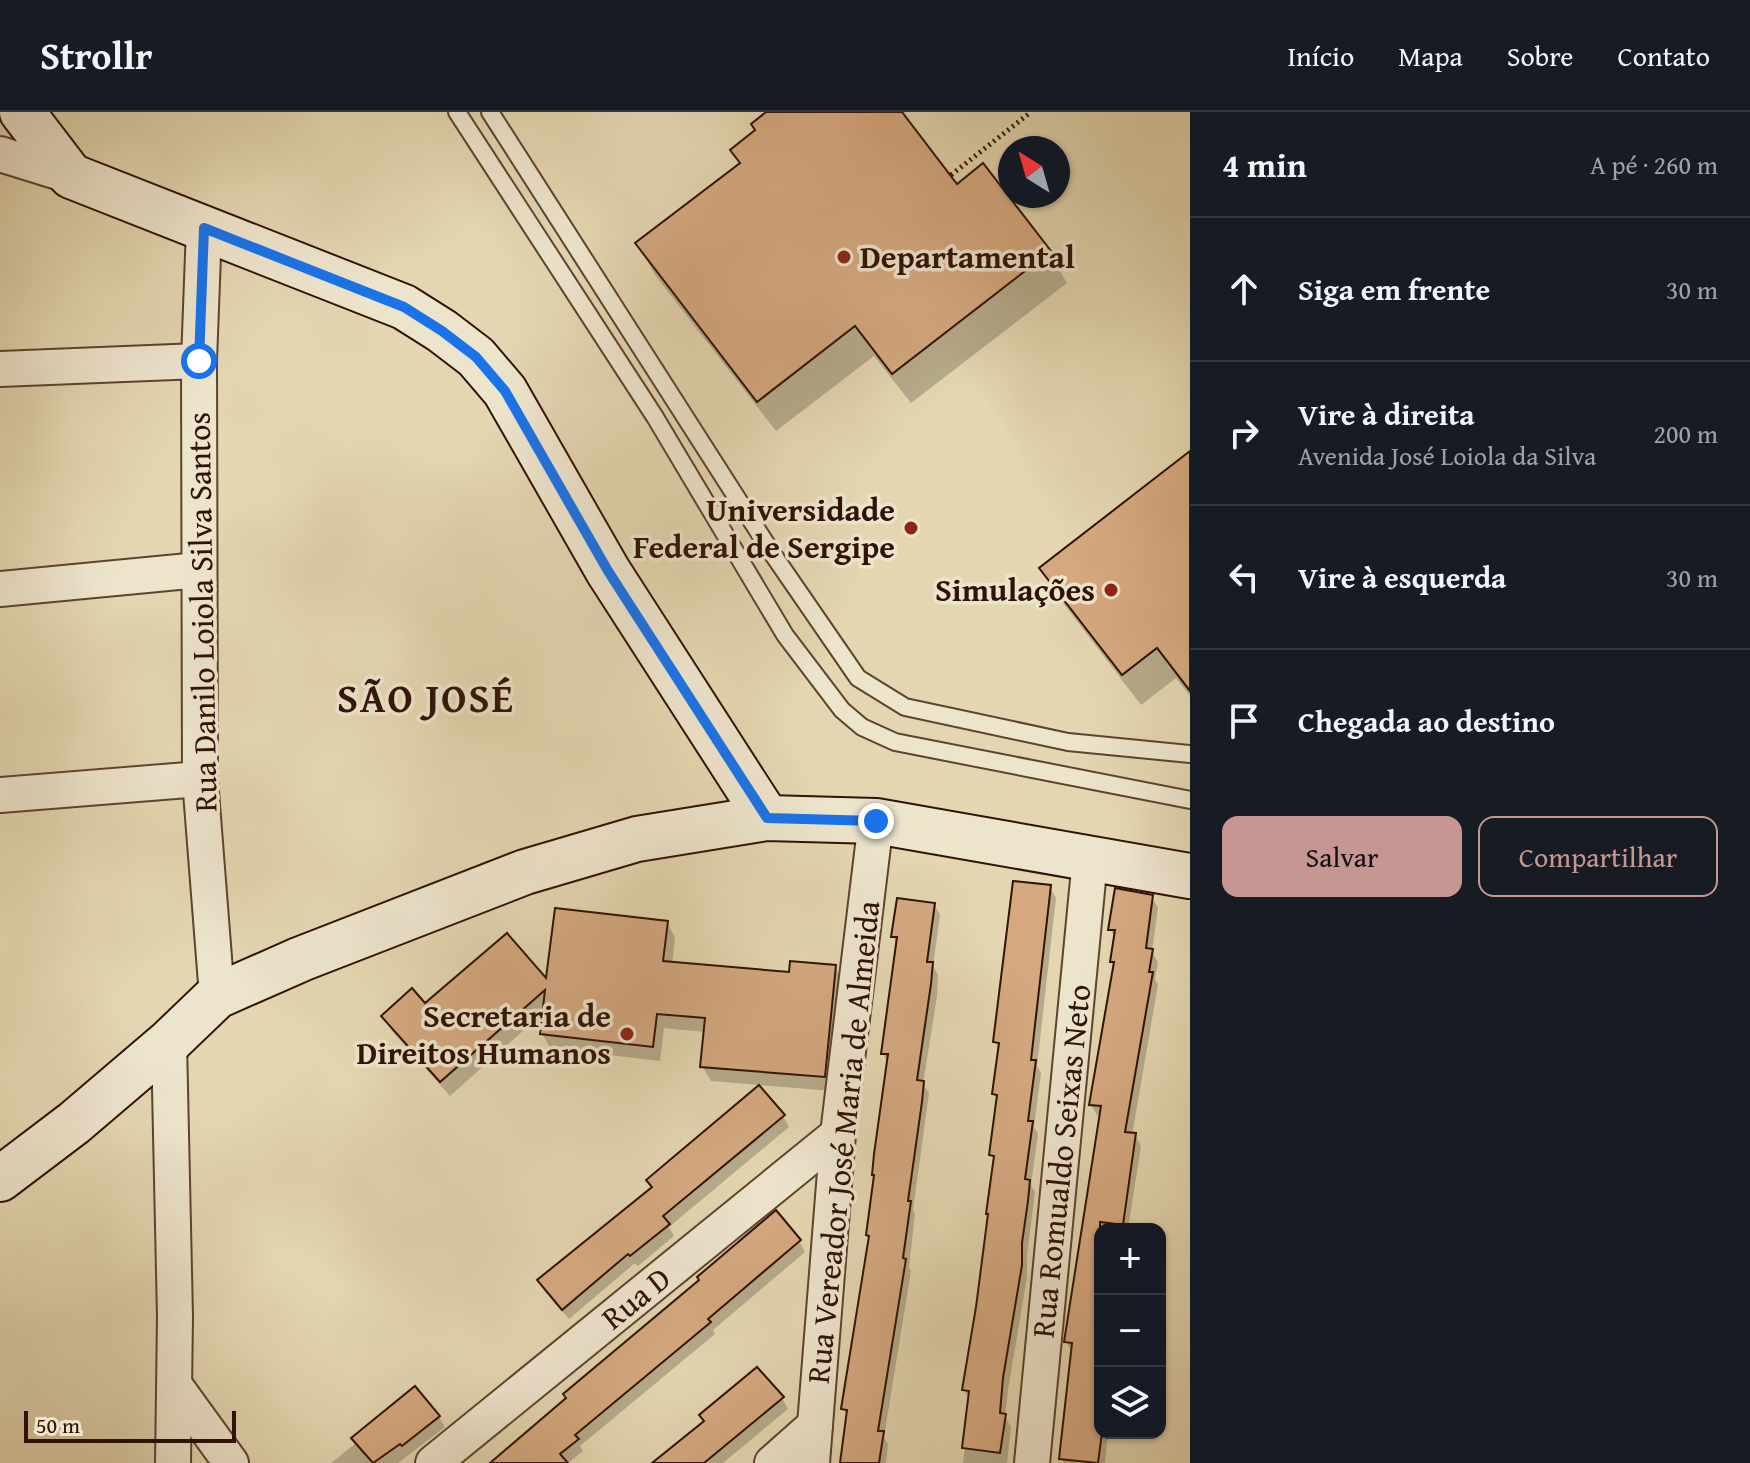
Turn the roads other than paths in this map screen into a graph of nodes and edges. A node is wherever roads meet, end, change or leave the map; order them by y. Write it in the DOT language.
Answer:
graph roads {
  1 [pos="22,112"];
  2 [pos="457,112"];
  3 [pos="490,112"];
  4 [pos="0,154"];
  5 [pos="71,176"];
  6 [pos="204,228"];
  7 [pos="199,361"];
  8 [pos="0,369"];
  9 [pos="199,570"];
  10 [pos="0,589"];
  11 [pos="1190,754"];
  12 [pos="200,779"];
  13 [pos="0,795"];
  14 [pos="1190,800"];
  15 [pos="767,818"];
  16 [pos="876,821"];
  17 [pos="1090,859"];
  18 [pos="1190,876"];
  19 [pos="217,996"];
  20 [pos="169,1042"];
  21 [pos="838,1134"];
  22 [pos="0,1179"];
  23 [pos="176,1387"];
  24 [pos="815,1425"];
  25 [pos="173,1463"];
  26 [pos="231,1463"];
  27 [pos="433,1463"];
  28 [pos="772,1463"];
  29 [pos="812,1463"];
  30 [pos="1032,1463"];
  1 -- 5 [label="street"];
  2 -- 14 [label="lane"];
  3 -- 11 [label="lane"];
  4 -- 5 [label="street"];
  5 -- 6 [label="street"];
  6 -- 7 [label="street, Rua Danilo Loiola Silva Santos"];
  6 -- 15 [label="street"];
  7 -- 8 [label="street"];
  7 -- 9 [label="street, Rua Danilo Loiola Silva Santos"];
  9 -- 10 [label="street"];
  9 -- 12 [label="street, Rua Danilo Loiola Silva Santos"];
  12 -- 13 [label="street"];
  12 -- 19 [label="street, Rua Danilo Loiola Silva Santos"];
  15 -- 16 [label="street"];
  15 -- 19 [label="street"];
  16 -- 17 [label="street"];
  16 -- 21 [label="street, Rua Vereador José Maria de Almeida"];
  17 -- 18 [label="street"];
  17 -- 30 [label="street, Rua Romualdo Seixas Neto"];
  19 -- 20 [label="street"];
  20 -- 22 [label="street"];
  20 -- 23 [label="street"];
  21 -- 24 [label="street, Rua Vereador José Maria de Almeida"];
  21 -- 27 [label="street, Rua D"];
  23 -- 25 [label="street"];
  23 -- 26 [label="street"];
  24 -- 28 [label="street"];
  24 -- 29 [label="street, Rua Vereador José Maria de Almeida"];
}
